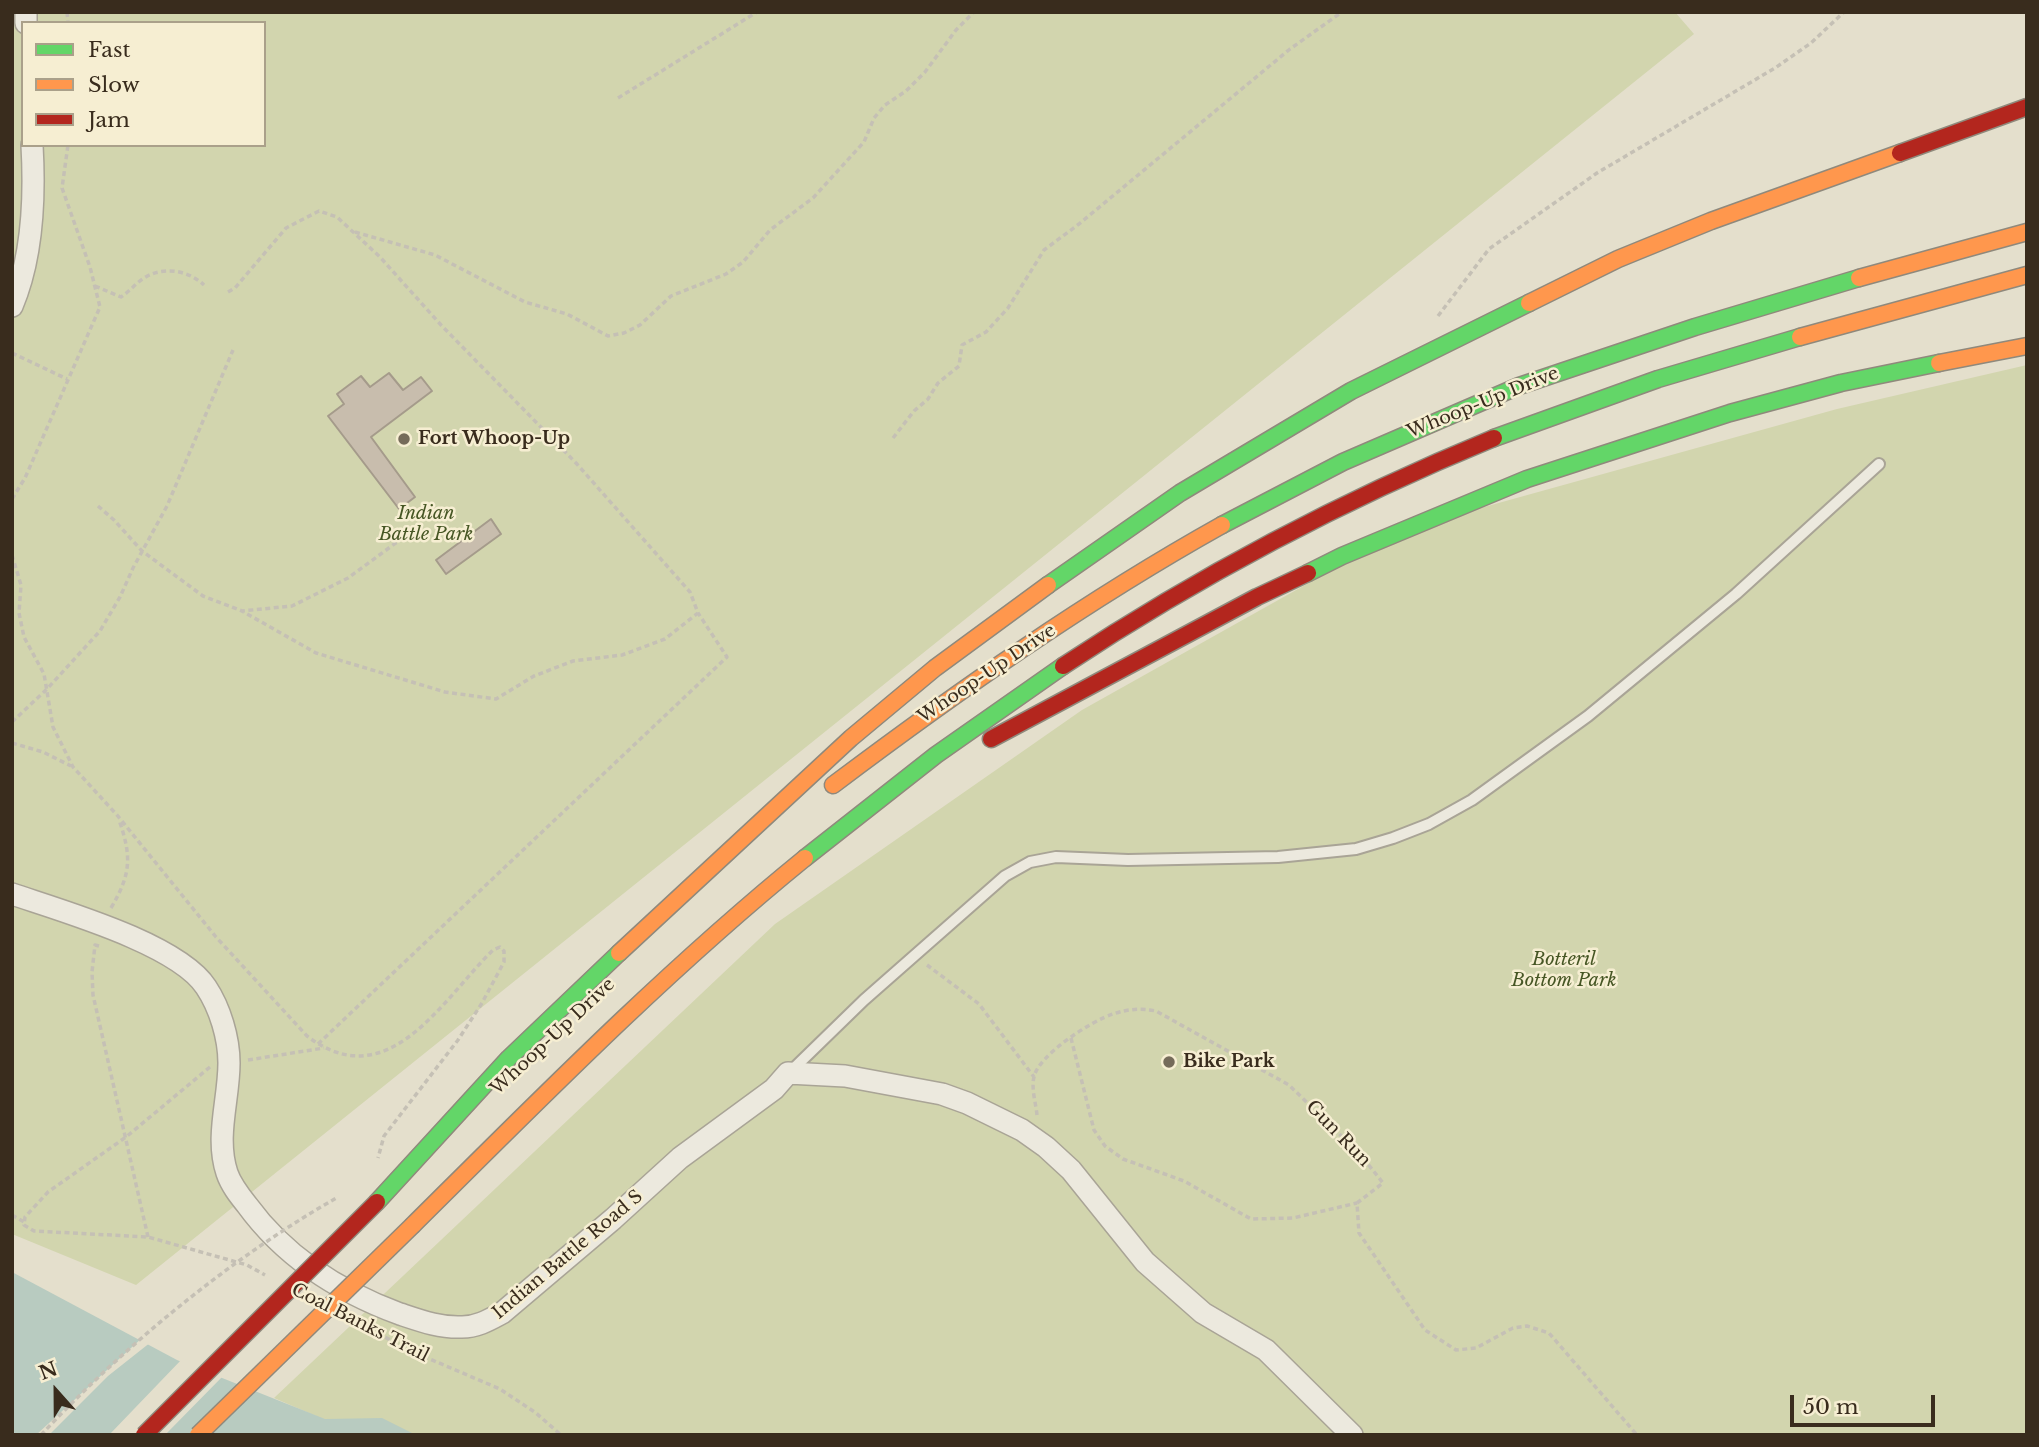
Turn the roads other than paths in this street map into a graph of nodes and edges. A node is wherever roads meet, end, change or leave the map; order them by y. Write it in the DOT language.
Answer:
graph roads {
  1 [pos="2027,107"];
  2 [pos="32,147"];
  3 [pos="2027,232"];
  4 [pos="2027,275"];
  5 [pos="13,301"];
  6 [pos="2027,346"];
  7 [pos="1879,464"];
  8 [pos="820,797"];
  9 [pos="870,805"];
  10 [pos="12,894"];
  11 [pos="610,984"];
  12 [pos="789,1073"];
  13 [pos="377,1202"];
  14 [pos="144,1435"];
  15 [pos="198,1435"];
  16 [pos="1352,1435"];
  1 -- 13 [label="highway"];
  2 -- 5 [label="street"];
  3 -- 8 [label="highway, Whoop-Up Drive"];
  4 -- 9 [label="highway, Whoop-Up Drive"];
  6 -- 9 [label="highway"];
  7 -- 12 [label="lane"];
  9 -- 15 [label="highway, Whoop-Up Drive, bridge"];
  10 -- 12 [label="street, Indian Battle Road S"];
  11 -- 13 [label="highway, Whoop-Up Drive"];
  12 -- 16 [label="street"];
  13 -- 14 [label="highway, Whoop-Up Drive, bridge"];
}
